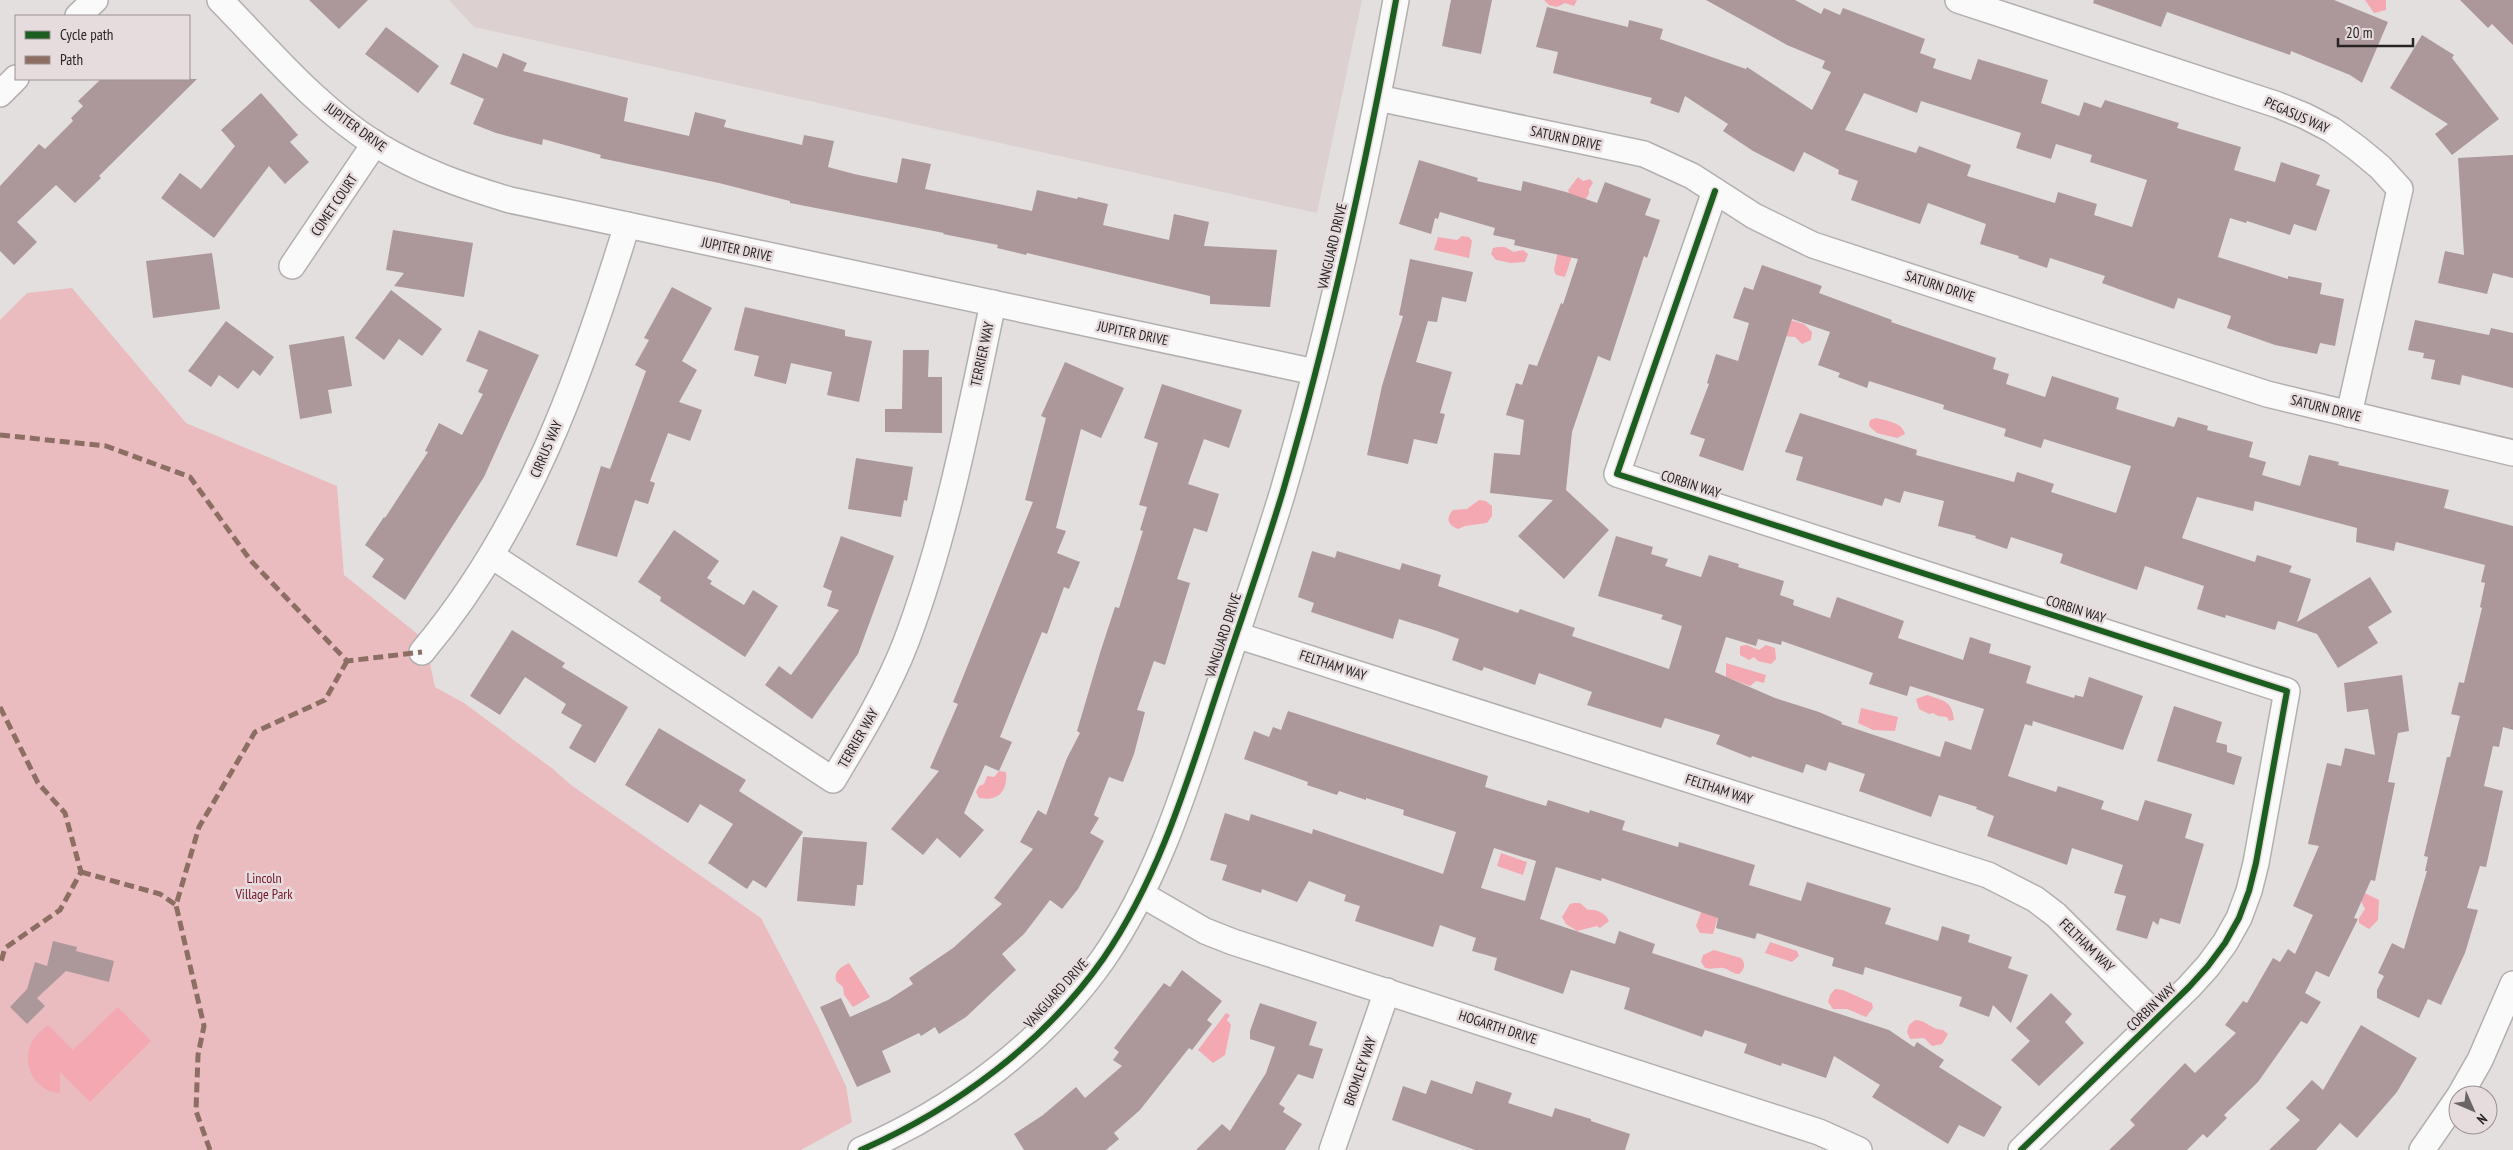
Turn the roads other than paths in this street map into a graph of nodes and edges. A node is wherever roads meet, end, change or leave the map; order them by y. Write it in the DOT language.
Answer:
graph roads {
  1 [pos="95,0"];
  2 [pos="220,0"];
  3 [pos="1396,0"];
  4 [pos="1958,0"];
  5 [pos="2025,11"];
  6 [pos="79,15"];
  7 [pos="15,79"];
  8 [pos="0,94"];
  9 [pos="1378,98"];
  10 [pos="375,143"];
  11 [pos="1715,191"];
  12 [pos="627,225"];
  13 [pos="292,266"];
  14 [pos="993,303"];
  15 [pos="1315,372"];
  16 [pos="2350,414"];
  17 [pos="2513,452"];
  18 [pos="492,556"];
  19 [pos="1236,635"];
  20 [pos="422,652"];
  21 [pos="1141,894"];
  22 [pos="2513,984"];
  23 [pos="1387,991"];
  24 [pos="2158,1017"];
  25 [pos="2466,1085"];
  26 [pos="2448,1113"];
  27 [pos="861,1150"];
  28 [pos="1332,1150"];
  29 [pos="1859,1150"];
  30 [pos="2021,1150"];
  31 [pos="2422,1150"];
  1 -- 6 [label="street"];
  2 -- 10 [label="street, JUPITER DRIVE"];
  3 -- 9 [label="street, VANGUARD DRIVE"];
  4 -- 5 [label="street, PEGASUS WAY"];
  5 -- 16 [label="street, PEGASUS WAY"];
  7 -- 8 [label="street"];
  9 -- 11 [label="street, SATURN DRIVE"];
  9 -- 15 [label="street, VANGUARD DRIVE"];
  10 -- 12 [label="street, JUPITER DRIVE"];
  10 -- 13 [label="street, COMET COURT"];
  11 -- 16 [label="street, SATURN DRIVE"];
  11 -- 24 [label="street, CORBIN WAY"];
  12 -- 14 [label="street, JUPITER DRIVE"];
  12 -- 18 [label="street, CIRRUS WAY"];
  14 -- 15 [label="street, JUPITER DRIVE"];
  14 -- 18 [label="street, TERRIER WAY"];
  15 -- 19 [label="street, VANGUARD DRIVE"];
  16 -- 17 [label="street, SATURN DRIVE"];
  18 -- 20 [label="street, CIRRUS WAY"];
  19 -- 21 [label="street, VANGUARD DRIVE"];
  19 -- 24 [label="street, FELTHAM WAY"];
  21 -- 23 [label="street, HOGARTH DRIVE"];
  21 -- 27 [label="street, VANGUARD DRIVE"];
  22 -- 25 [label="street"];
  23 -- 28 [label="street, BROMLEY WAY"];
  23 -- 29 [label="street, HOGARTH DRIVE"];
  24 -- 30 [label="street, CORBIN WAY"];
  26 -- 31 [label="street"];
}
